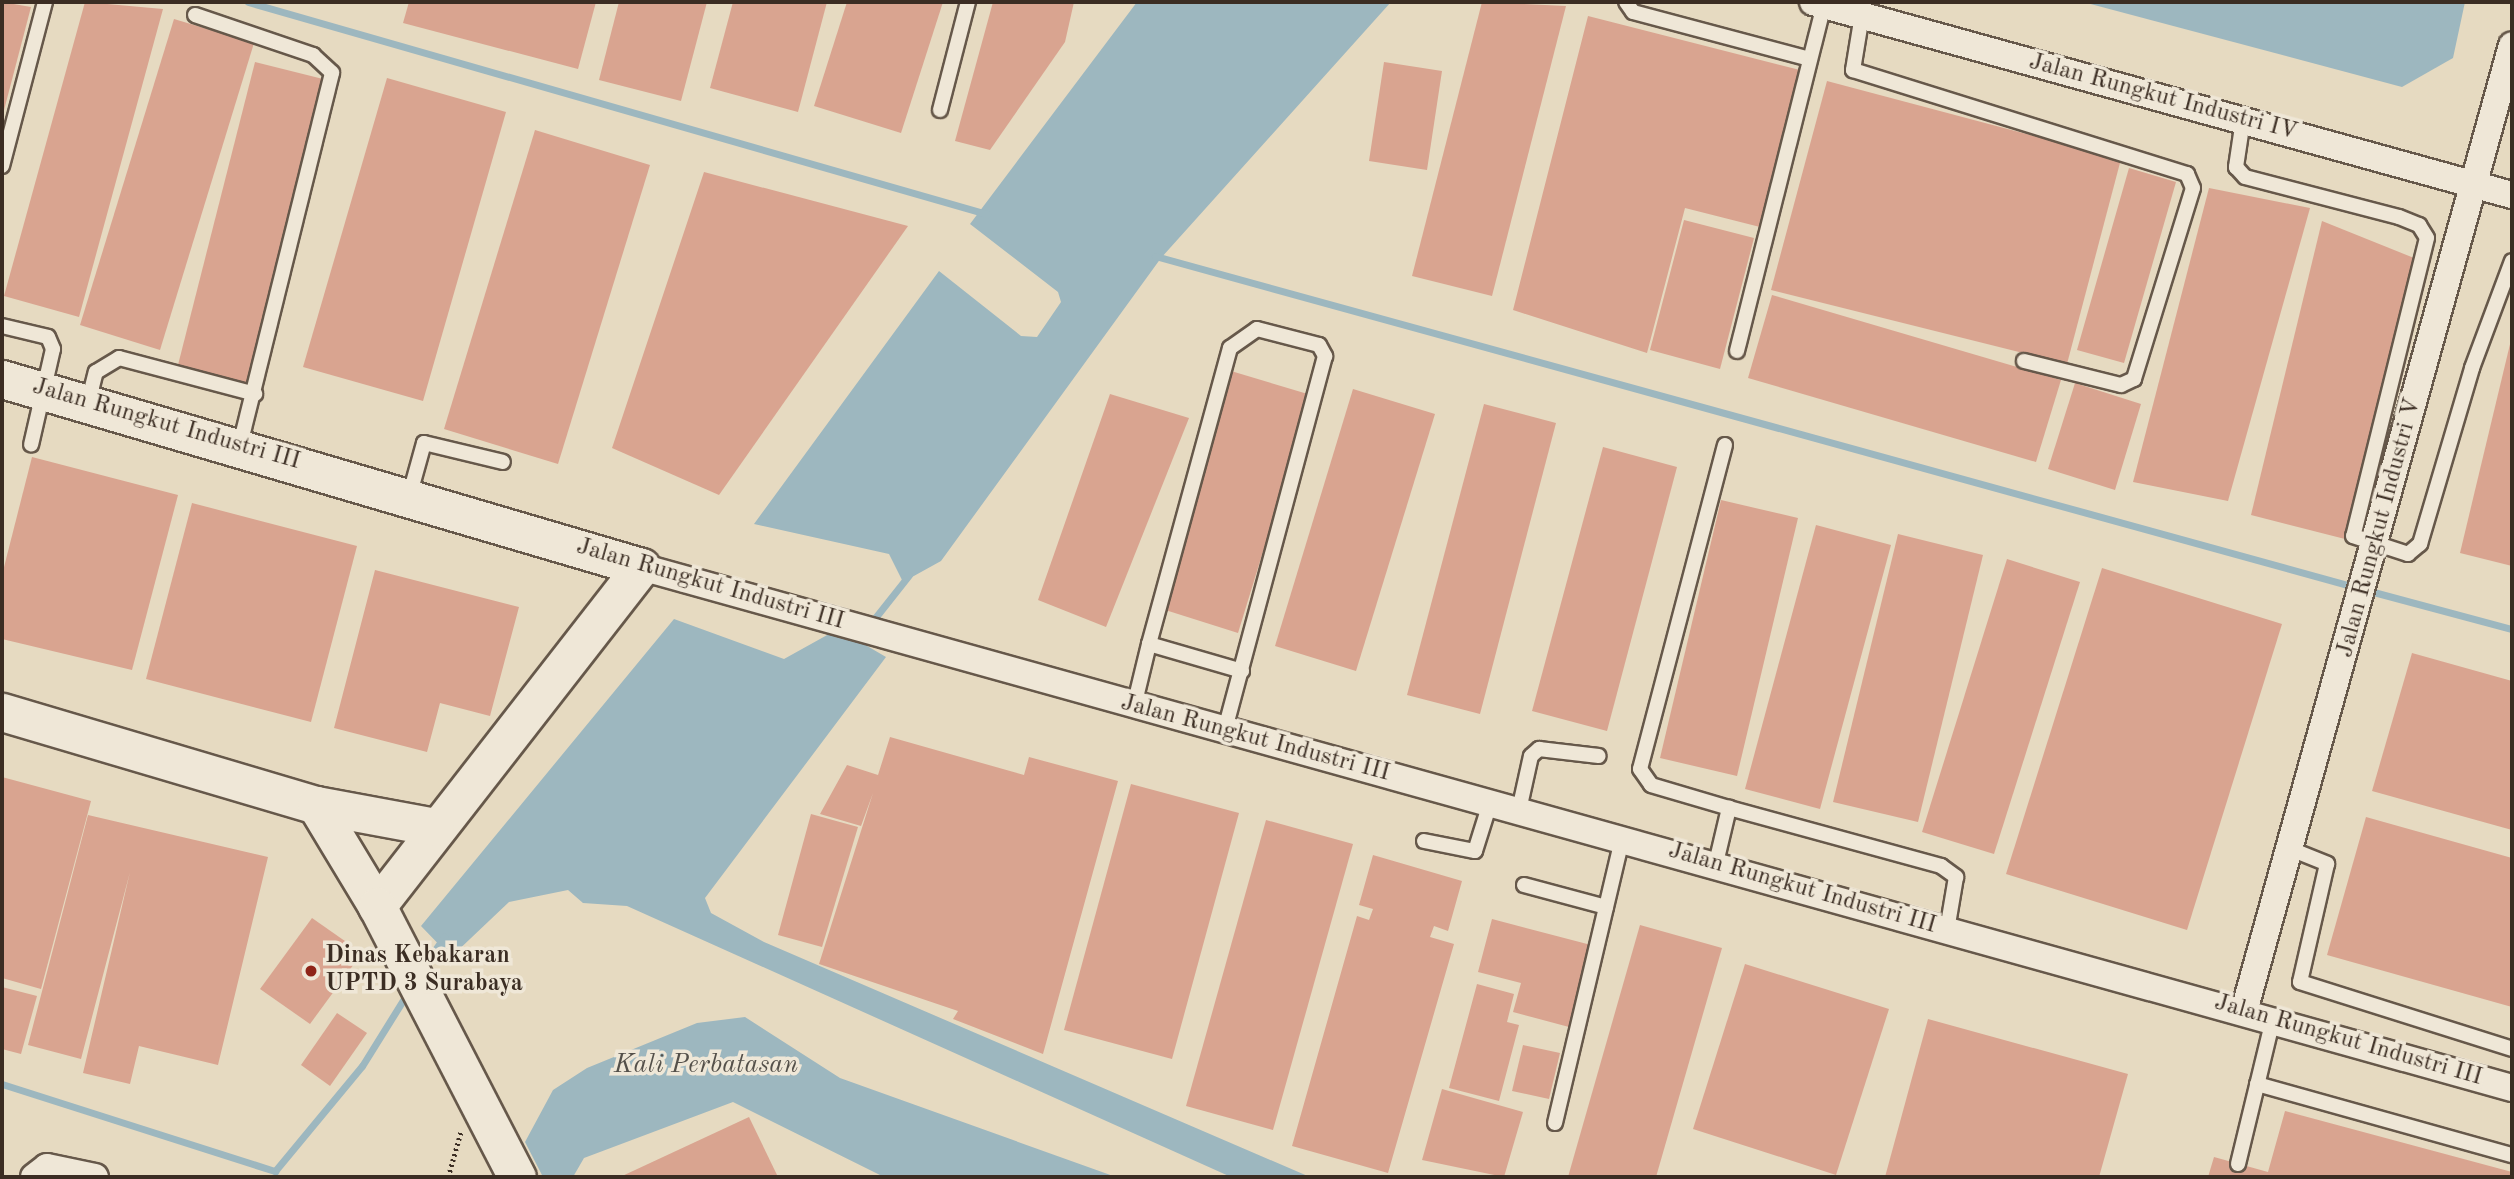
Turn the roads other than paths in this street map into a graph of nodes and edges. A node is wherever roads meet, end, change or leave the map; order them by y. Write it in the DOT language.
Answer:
graph roads {
  1 [pos="45,2"];
  2 [pos="968,2"];
  3 [pos="1626,2"];
  4 [pos="1818,3"];
  5 [pos="195,15"];
  6 [pos="1862,15"];
  7 [pos="2512,45"];
  8 [pos="1810,59"];
  9 [pos="940,110"];
  10 [pos="2243,120"];
  11 [pos="2,166"];
  12 [pos="2474,184"];
  13 [pos="2512,195"];
  14 [pos="2512,261"];
  15 [pos="2,326"];
  16 [pos="1737,351"];
  17 [pos="2024,361"];
  18 [pos="2,379"];
  19 [pos="43,392"];
  20 [pos="255,394"];
  21 [pos="88,403"];
  22 [pos="31,444"];
  23 [pos="240,444"];
  24 [pos="1725,445"];
  25 [pos="503,462"];
  26 [pos="409,497"];
  27 [pos="2371,556"];
  28 [pos="641,567"];
  29 [pos="1149,644"];
  30 [pos="1242,671"];
  31 [pos="1134,706"];
  32 [pos="2,712"];
  33 [pos="1224,732"];
  34 [pos="1599,756"];
  35 [pos="1490,803"];
  36 [pos="316,805"];
  37 [pos="1729,808"];
  38 [pos="1519,810"];
  39 [pos="435,827"];
  40 [pos="1622,839"];
  41 [pos="1424,841"];
  42 [pos="2293,850"];
  43 [pos="1716,863"];
  44 [pos="1524,885"];
  45 [pos="377,906"];
  46 [pos="1606,906"];
  47 [pos="1947,930"];
  48 [pos="2244,1011"];
  49 [pos="2273,1019"];
  50 [pos="2512,1049"];
  51 [pos="2256,1084"];
  52 [pos="2512,1088"];
  53 [pos="1555,1123"];
  54 [pos="2512,1155"];
  55 [pos="2238,1164"];
  56 [pos="34,1177"];
  57 [pos="94,1177"];
  58 [pos="517,1177"];
  1 -- 11 [label="lane"];
  2 -- 9 [label="lane"];
  3 -- 8 [label="lane"];
  4 -- 6 [label="street, Jalan Rungkut Industri IV"];
  4 -- 8 [label="lane"];
  5 -- 20 [label="lane"];
  6 -- 10 [label="street, Jalan Rungkut Industri IV"];
  6 -- 17 [label="lane"];
  7 -- 12 [label="street, Jalan Rungkut Industri V"];
  8 -- 16 [label="lane"];
  10 -- 12 [label="street, Jalan Rungkut Industri IV"];
  10 -- 27 [label="lane"];
  12 -- 13 [label="street, Jalan Rungkut Industri IV"];
  12 -- 27 [label="street, Jalan Rungkut Industri V"];
  14 -- 27 [label="lane"];
  15 -- 19 [label="lane"];
  18 -- 19 [label="street, Jalan Rungkut Industri III"];
  19 -- 21 [label="street, Jalan Rungkut Industri III"];
  19 -- 22 [label="lane"];
  20 -- 21 [label="lane"];
  20 -- 23 [label="lane"];
  21 -- 23 [label="street, Jalan Rungkut Industri III"];
  23 -- 26 [label="street, Jalan Rungkut Industri III"];
  24 -- 37 [label="lane"];
  25 -- 26 [label="lane"];
  26 -- 28 [label="street, Jalan Rungkut Industri III"];
  27 -- 42 [label="street, Jalan Rungkut Industri V"];
  28 -- 31 [label="street, Jalan Rungkut Industri III"];
  28 -- 39 [label="street"];
  29 -- 30 [label="lane"];
  29 -- 30 [label="lane"];
  29 -- 31 [label="lane"];
  30 -- 33 [label="lane"];
  31 -- 33 [label="street, Jalan Rungkut Industri III"];
  32 -- 36 [label="street"];
  33 -- 35 [label="street, Jalan Rungkut Industri III"];
  34 -- 38 [label="lane"];
  35 -- 38 [label="street, Jalan Rungkut Industri III"];
  35 -- 41 [label="lane"];
  36 -- 39 [label="street"];
  36 -- 45 [label="street"];
  37 -- 43 [label="lane"];
  37 -- 47 [label="lane"];
  38 -- 40 [label="street, Jalan Rungkut Industri III"];
  39 -- 45 [label="street"];
  40 -- 43 [label="street, Jalan Rungkut Industri III"];
  40 -- 46 [label="lane"];
  42 -- 48 [label="street, Jalan Rungkut Industri V"];
  42 -- 50 [label="lane"];
  43 -- 47 [label="street, Jalan Rungkut Industri III"];
  44 -- 46 [label="lane"];
  45 -- 58 [label="street"];
  46 -- 53 [label="lane"];
  47 -- 48 [label="street, Jalan Rungkut Industri III"];
  48 -- 49 [label="street, Jalan Rungkut Industri III"];
  49 -- 51 [label="lane"];
  49 -- 52 [label="street, Jalan Rungkut Industri III"];
  51 -- 54 [label="lane"];
  51 -- 55 [label="lane"];
  56 -- 57 [label="street"];
}
